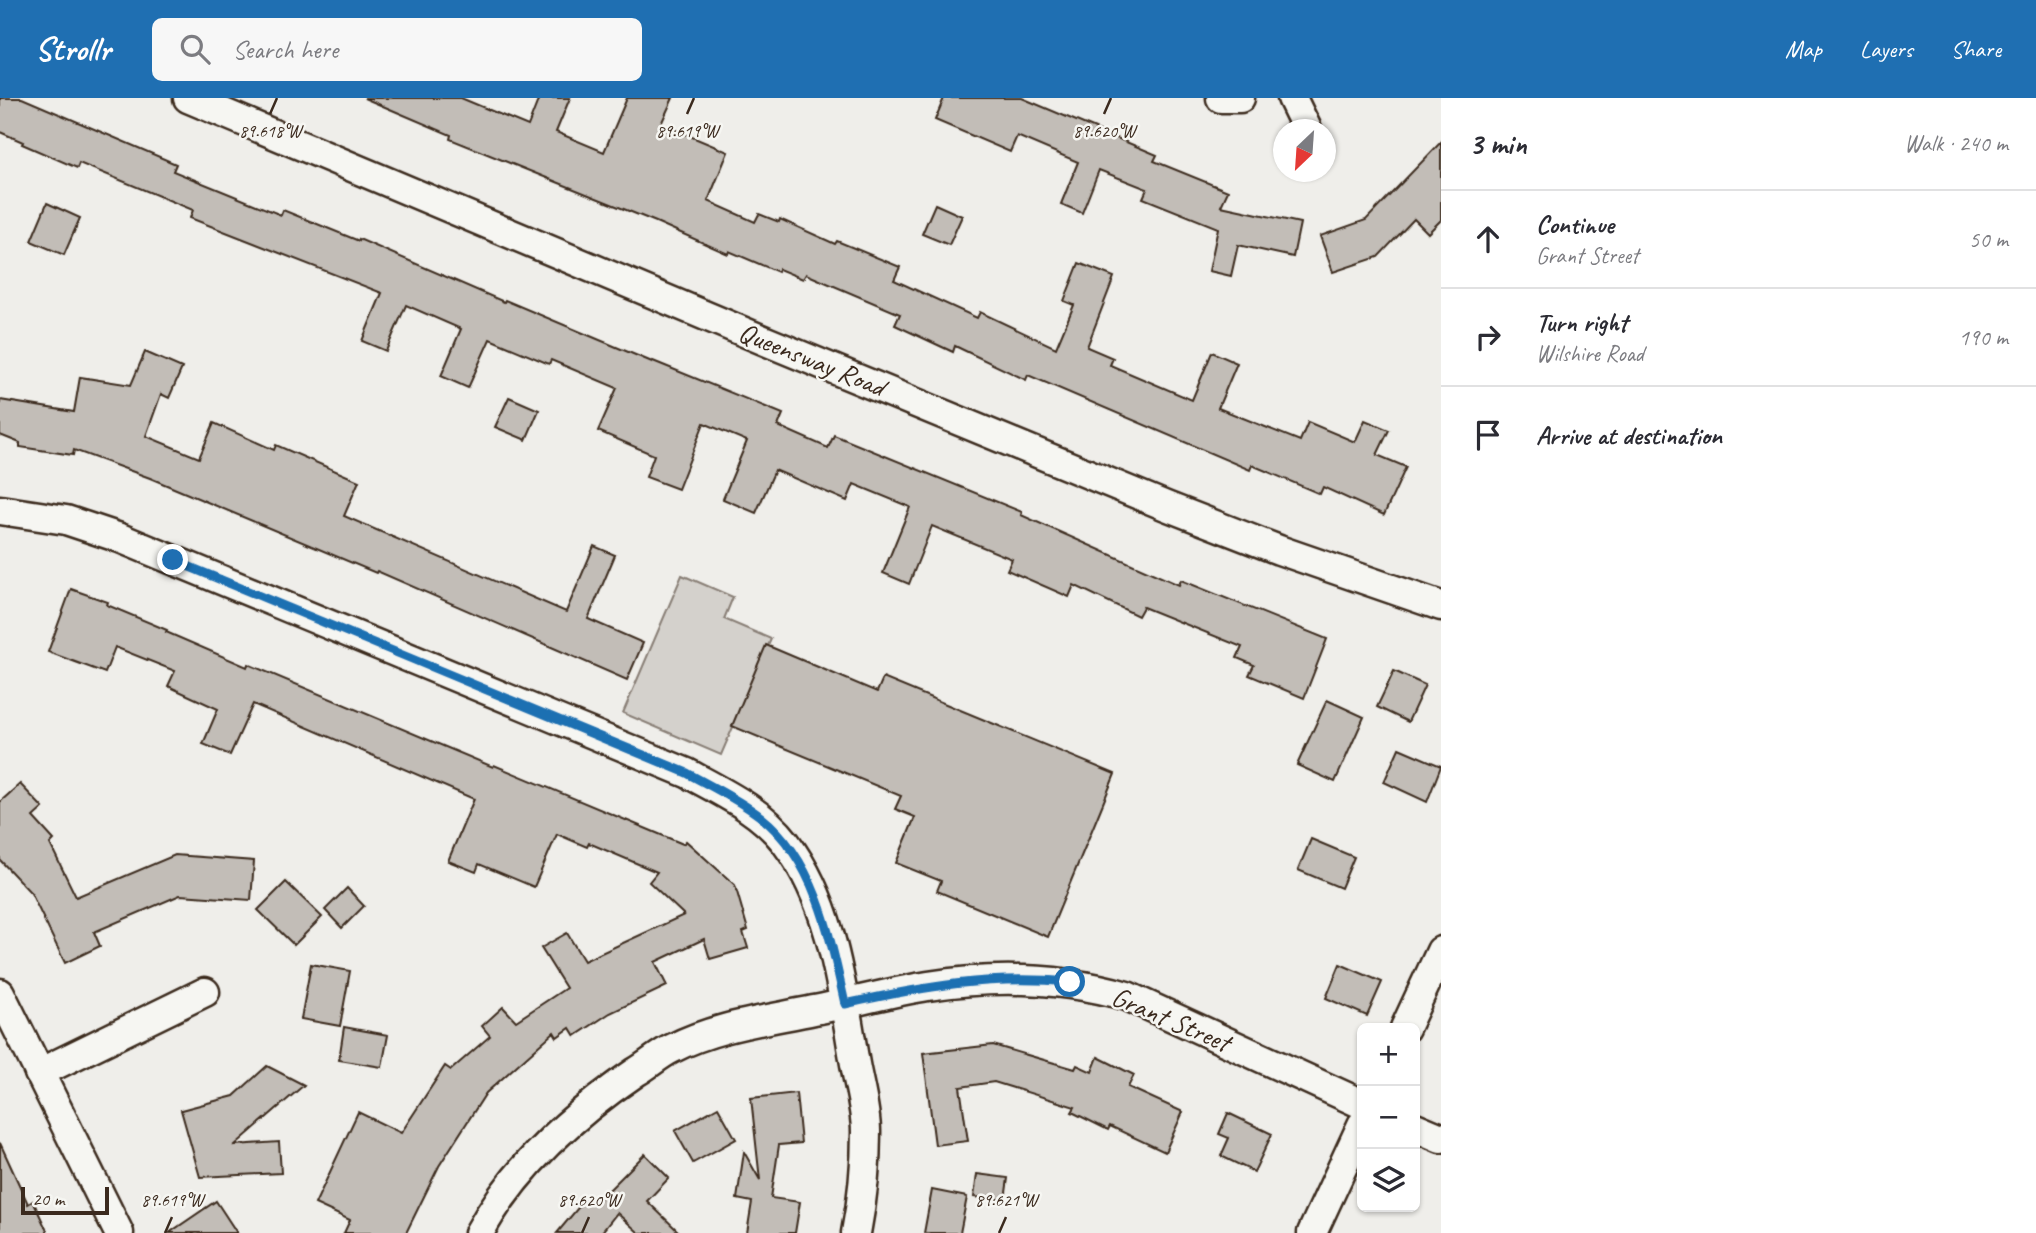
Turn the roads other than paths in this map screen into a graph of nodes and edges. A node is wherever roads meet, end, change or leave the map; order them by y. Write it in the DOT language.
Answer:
graph roads {
  1 [pos="188,98"];
  2 [pos="1221,98"];
  3 [pos="1240,98"];
  4 [pos="1292,98"];
  5 [pos="1302,119"];
  6 [pos="0,510"];
  7 [pos="1441,606"];
  8 [pos="1441,951"];
  9 [pos="205,992"];
  10 [pos="0,993"];
  11 [pos="845,1004"];
  12 [pos="1407,1023"];
  13 [pos="39,1073"];
  14 [pos="1357,1102"];
  15 [pos="1420,1129"];
  16 [pos="1357,1136"];
  17 [pos="1441,1138"];
  18 [pos="119,1233"];
  19 [pos="479,1233"];
  20 [pos="856,1233"];
  21 [pos="1312,1233"];
  1 -- 7 [label="street, Queensway Road"];
  2 -- 3 [label="street"];
  4 -- 5 [label="street"];
  6 -- 11 [label="street"];
  8 -- 12 [label="street"];
  9 -- 13 [label="street"];
  10 -- 13 [label="street"];
  11 -- 14 [label="street, Grant Street"];
  11 -- 19 [label="street, Grant Street"];
  11 -- 20 [label="street"];
  13 -- 18 [label="street"];
  15 -- 17 [label="street"];
  16 -- 21 [label="street"];
}
